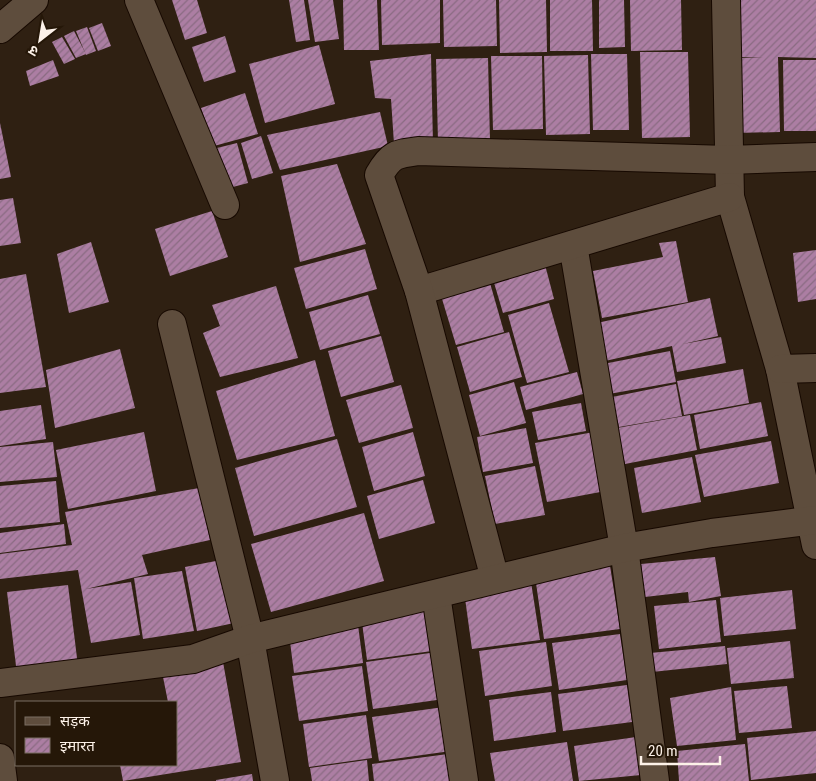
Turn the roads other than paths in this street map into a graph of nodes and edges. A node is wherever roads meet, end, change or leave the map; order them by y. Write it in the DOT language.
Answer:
graph roads {
  1 [pos="34,0"];
  2 [pos="139,0"];
  3 [pos="726,0"];
  4 [pos="0,29"];
  5 [pos="816,157"];
  6 [pos="728,160"];
  7 [pos="730,197"];
  8 [pos="225,205"];
  9 [pos="573,245"];
  10 [pos="419,292"];
  11 [pos="172,324"];
  12 [pos="816,368"];
  13 [pos="780,369"];
  14 [pos="815,528"];
  15 [pos="624,548"];
  16 [pos="495,579"];
  17 [pos="436,595"];
  18 [pos="250,639"];
  19 [pos="0,683"];
  20 [pos="0,758"];
  21 [pos="3,781"];
  22 [pos="275,781"];
  23 [pos="464,781"];
  24 [pos="655,781"];
  1 -- 4 [label="street"];
  2 -- 8 [label="street"];
  3 -- 6 [label="street"];
  5 -- 6 [label="street"];
  6 -- 7 [label="street"];
  6 -- 10 [label="street"];
  7 -- 9 [label="street"];
  7 -- 13 [label="street"];
  9 -- 10 [label="street"];
  9 -- 15 [label="street"];
  10 -- 16 [label="street"];
  11 -- 18 [label="street"];
  12 -- 13 [label="street"];
  13 -- 14 [label="street"];
  14 -- 15 [label="street"];
  15 -- 16 [label="street"];
  15 -- 24 [label="street"];
  16 -- 17 [label="street"];
  17 -- 18 [label="street"];
  17 -- 23 [label="street"];
  18 -- 19 [label="street"];
  18 -- 22 [label="street"];
  20 -- 21 [label="street"];
}
